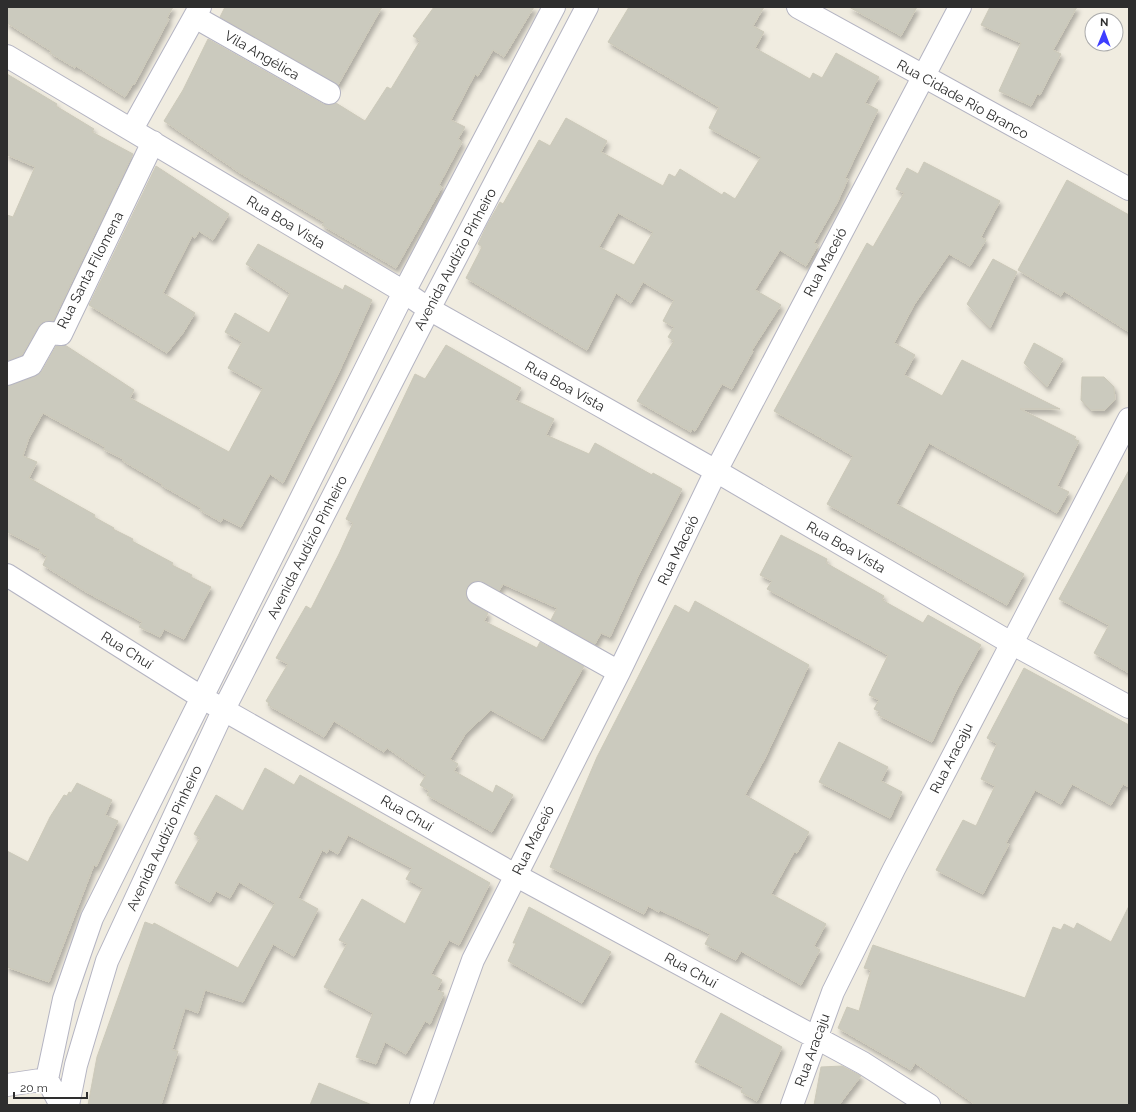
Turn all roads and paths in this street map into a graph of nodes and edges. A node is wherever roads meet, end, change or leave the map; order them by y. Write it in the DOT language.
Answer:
graph roads {
  1 [pos="554,7"];
  2 [pos="587,7"];
  3 [pos="798,7"];
  4 [pos="960,7"];
  5 [pos="197,12"];
  6 [pos="7,56"];
  7 [pos="923,77"];
  8 [pos="329,93"];
  9 [pos="132,128"];
  10 [pos="153,142"];
  11 [pos="1129,189"];
  12 [pos="404,292"];
  13 [pos="429,309"];
  14 [pos="7,374"];
  15 [pos="1129,419"];
  16 [pos="326,446"];
  17 [pos="351,460"];
  18 [pos="716,471"];
  19 [pos="7,575"];
  20 [pos="478,593"];
  21 [pos="1011,643"];
  22 [pos="619,672"];
  23 [pos="201,697"];
  24 [pos="1129,707"];
  25 [pos="224,709"];
  26 [pos="515,875"];
  27 [pos="815,1038"];
  28 [pos="47,1078"];
  29 [pos="7,1085"];
  30 [pos="61,1105"];
  31 [pos="68,1105"];
  32 [pos="421,1105"];
  33 [pos="792,1105"];
  34 [pos="928,1105"];
  1 -- 12 [label="street, Avenida Audízio Pinheiro"];
  2 -- 13 [label="street, Avenida Audízio Pinheiro"];
  3 -- 7 [label="street, Rua Cidade Rio Branco"];
  4 -- 7 [label="street, Rua Maceió"];
  5 -- 8 [label="street, Vila Angélica"];
  5 -- 9 [label="street"];
  6 -- 9 [label="street, Rua Boa Vista"];
  7 -- 11 [label="street, Rua Cidade Rio Branco"];
  7 -- 18 [label="street, Rua Maceió"];
  9 -- 10 [label="street, Rua Boa Vista"];
  10 -- 12 [label="street, Rua Boa Vista"];
  10 -- 14 [label="street, Rua Santa Filomena"];
  12 -- 13 [label="street, Rua Boa Vista"];
  12 -- 16 [label="street, Avenida Audízio Pinheiro"];
  13 -- 17 [label="street, Avenida Audízio Pinheiro"];
  13 -- 18 [label="street, Rua Boa Vista"];
  15 -- 21 [label="street, Rua Aracaju"];
  16 -- 17 [label="street"];
  16 -- 23 [label="street, Avenida Audízio Pinheiro"];
  17 -- 25 [label="street, Avenida Audízio Pinheiro"];
  18 -- 21 [label="street, Rua Boa Vista"];
  18 -- 22 [label="street, Rua Maceió"];
  19 -- 23 [label="street, Rua Chuí"];
  20 -- 22 [label="street"];
  21 -- 24 [label="street, Rua Boa Vista"];
  21 -- 27 [label="street, Rua Aracaju"];
  22 -- 26 [label="street, Rua Maceió"];
  23 -- 25 [label="street, Rua Chuí"];
  23 -- 28 [label="street, Avenida Audízio Pinheiro"];
  25 -- 26 [label="street, Rua Chuí"];
  25 -- 31 [label="street, Avenida Audízio Pinheiro"];
  26 -- 27 [label="street, Rua Chuí"];
  26 -- 32 [label="street, Rua Maceió"];
  27 -- 33 [label="street, Rua Aracaju"];
  27 -- 34 [label="street, Rua Chuí"];
  28 -- 29 [label="street"];
  28 -- 30 [label="street"];
}
